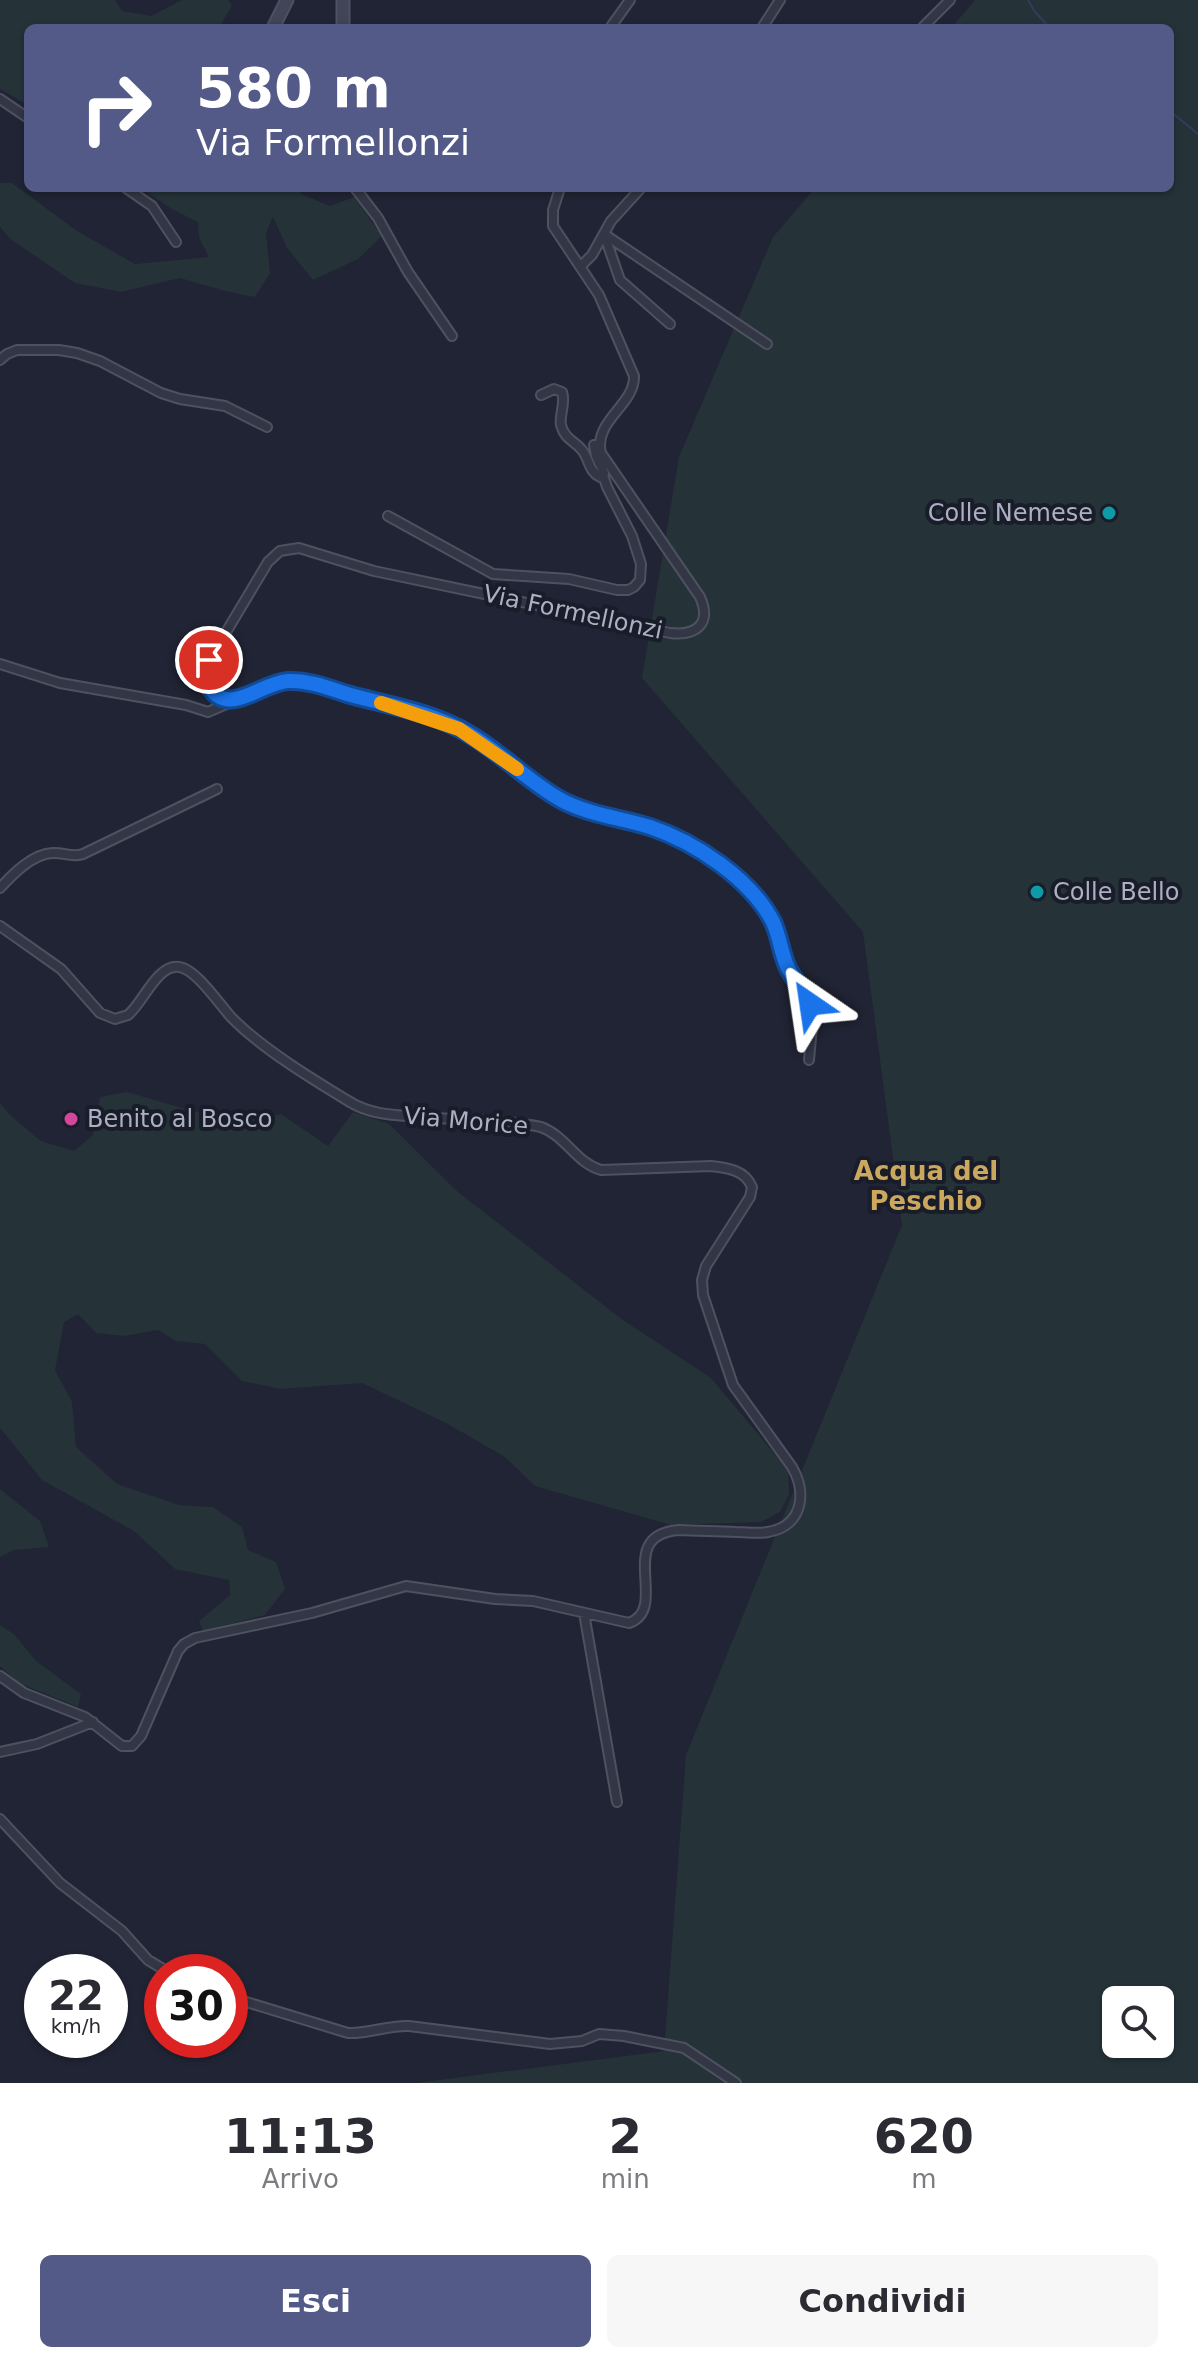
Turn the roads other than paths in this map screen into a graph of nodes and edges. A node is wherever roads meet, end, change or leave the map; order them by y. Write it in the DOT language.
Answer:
graph roads {
  1 [pos="287,0"];
  2 [pos="343,0"];
  3 [pos="630,0"];
  4 [pos="780,0"];
  5 [pos="950,0"];
  6 [pos="275,24"];
  7 [pos="343,24"];
  8 [pos="613,24"];
  9 [pos="765,24"];
  10 [pos="926,24"];
  11 [pos="0,99"];
  12 [pos="24,115"];
  13 [pos="132,192"];
  14 [pos="358,192"];
  15 [pos="559,192"];
  16 [pos="637,192"];
  17 [pos="604,234"];
  18 [pos="176,242"];
  19 [pos="581,266"];
  20 [pos="670,324"];
  21 [pos="452,336"];
  22 [pos="767,344"];
  23 [pos="4,357"];
  24 [pos="541,395"];
  25 [pos="609,421"];
  26 [pos="267,427"];
  27 [pos="603,475"];
  28 [pos="388,516"];
  29 [pos="0,664"];
  30 [pos="234,700"];
  31 [pos="217,789"];
  32 [pos="0,888"];
  33 [pos="0,926"];
  34 [pos="809,1060"];
  35 [pos="584,1613"];
  36 [pos="0,1676"];
  37 [pos="93,1722"];
  38 [pos="0,1752"];
  39 [pos="617,1802"];
  40 [pos="0,1819"];
  41 [pos="144,1956"];
  42 [pos="248,2002"];
  43 [pos="736,2083"];
  1 -- 6 [label="main road"];
  2 -- 7 [label="main road"];
  3 -- 8 [label="street"];
  4 -- 9 [label="street"];
  5 -- 10 [label="street"];
  11 -- 12 [label="street"];
  13 -- 18 [label="street"];
  14 -- 21 [label="street"];
  15 -- 19 [label="street, Via Formellonzi"];
  16 -- 17 [label="street"];
  17 -- 19 [label="street"];
  17 -- 20 [label="street"];
  17 -- 22 [label="street"];
  19 -- 25 [label="street, Via Formellonzi"];
  23 -- 26 [label="street"];
  24 -- 27 [label="street"];
  25 -- 27 [label="street"];
  25 -- 30 [label="street, Via Formellonzi"];
  27 -- 28 [label="street"];
  29 -- 30 [label="street"];
  30 -- 34 [label="street"];
  31 -- 32 [label="street"];
  33 -- 35 [label="street, Via Morice"];
  35 -- 37 [label="street"];
  35 -- 39 [label="street"];
  36 -- 37 [label="street"];
  37 -- 38 [label="street"];
  40 -- 41 [label="street"];
  42 -- 43 [label="street"];
}
